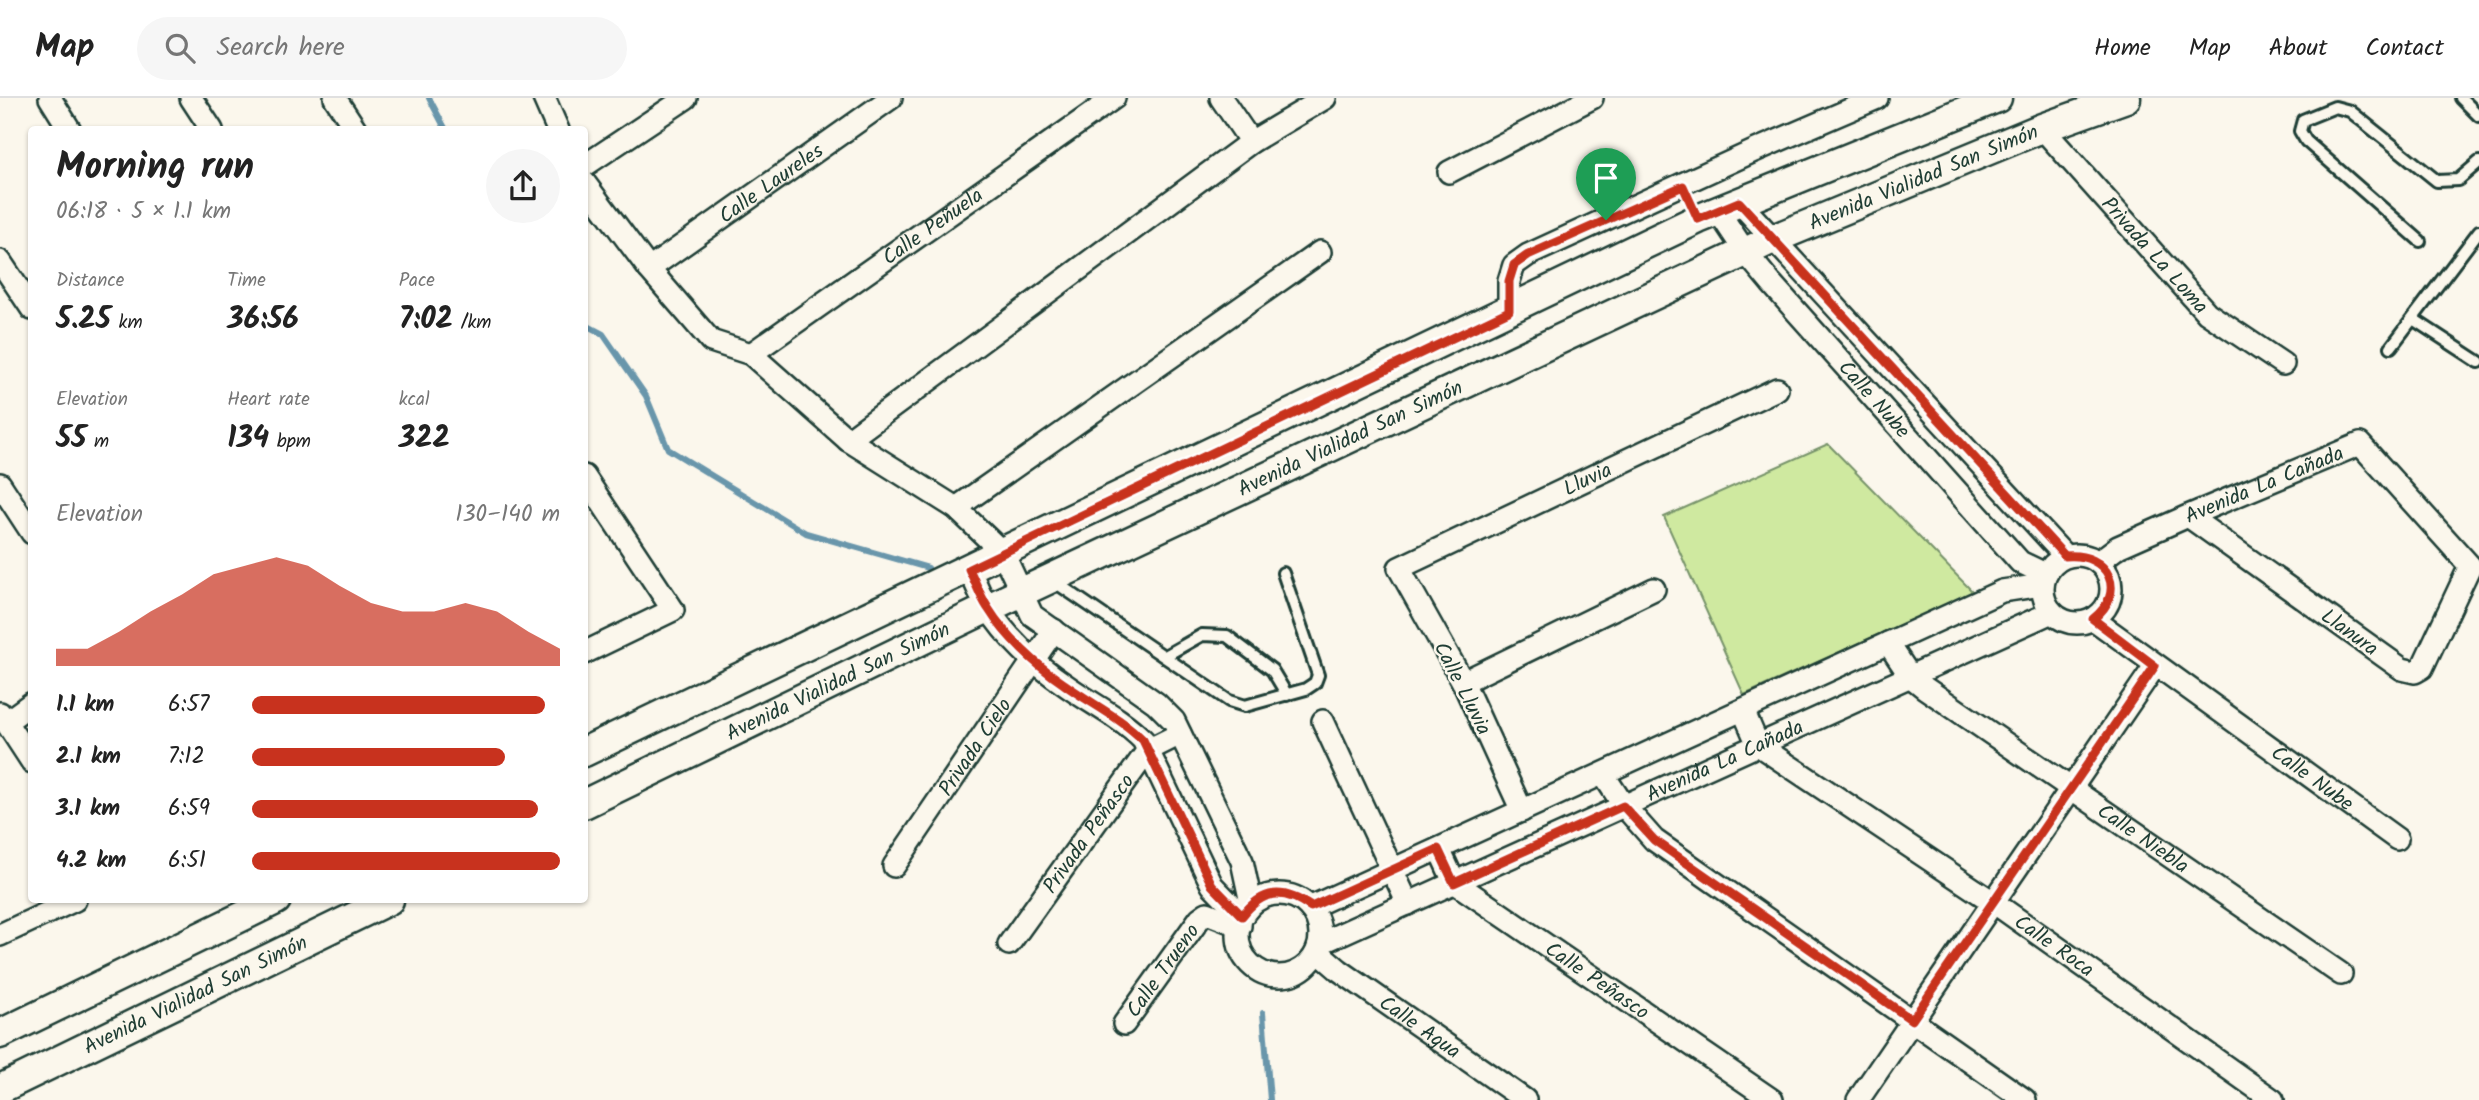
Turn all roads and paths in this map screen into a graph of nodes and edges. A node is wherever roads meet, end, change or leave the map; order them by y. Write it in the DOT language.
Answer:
graph roads {
  1 [pos="50,98"];
  2 [pos="191,98"];
  3 [pos="335,98"];
  4 [pos="544,98"];
  5 [pos="686,98"];
  6 [pos="891,98"];
  7 [pos="1114,98"];
  8 [pos="1221,98"];
  9 [pos="1325,98"];
  10 [pos="1592,98"];
  11 [pos="1877,98"];
  12 [pos="1997,98"];
  13 [pos="2126,98"];
  14 [pos="2461,98"];
  15 [pos="2479,116"];
  16 [pos="68,126"];
  17 [pos="209,126"];
  18 [pos="353,126"];
  19 [pos="556,126"];
  20 [pos="2042,128"];
  21 [pos="1251,142"];
  22 [pos="2479,162"];
  23 [pos="588,163"];
  24 [pos="1449,172"];
  25 [pos="1683,186"];
  26 [pos="588,188"];
  27 [pos="1718,211"];
  28 [pos="2479,231"];
  29 [pos="1773,239"];
  30 [pos="2420,241"];
  31 [pos="1320,252"];
  32 [pos="1746,253"];
  33 [pos="0,261"];
  34 [pos="649,268"];
  35 [pos="28,303"];
  36 [pos="1509,311"];
  37 [pos="2413,319"];
  38 [pos="2391,348"];
  39 [pos="751,354"];
  40 [pos="2479,362"];
  41 [pos="2283,365"];
  42 [pos="1777,390"];
  43 [pos="848,440"];
  44 [pos="588,482"];
  45 [pos="0,484"];
  46 [pos="956,508"];
  47 [pos="2189,516"];
  48 [pos="28,527"];
  49 [pos="1003,553"];
  50 [pos="2065,556"];
  51 [pos="2098,562"];
  52 [pos="2470,566"];
  53 [pos="1399,568"];
  54 [pos="969,569"];
  55 [pos="1283,573"];
  56 [pos="1050,578"];
  57 [pos="2044,580"];
  58 [pos="1654,589"];
  59 [pos="1021,592"];
  60 [pos="988,608"];
  61 [pos="2052,612"];
  62 [pos="2093,619"];
  63 [pos="1054,630"];
  64 [pos="1888,643"];
  65 [pos="588,651"];
  66 [pos="1165,656"];
  67 [pos="1033,659"];
  68 [pos="2155,666"];
  69 [pos="1910,676"];
  70 [pos="1463,682"];
  71 [pos="1286,695"];
  72 [pos="28,706"];
  73 [pos="1743,709"];
  74 [pos="3,717"];
  75 [pos="1323,721"];
  76 [pos="1180,734"];
  77 [pos="1758,745"];
  78 [pos="588,750"];
  79 [pos="1148,750"];
  80 [pos="28,756"];
  81 [pos="1603,774"];
  82 [pos="2071,789"];
  83 [pos="1557,795"];
  84 [pos="588,802"];
  85 [pos="1623,806"];
  86 [pos="1522,811"];
  87 [pos="1581,825"];
  88 [pos="2398,839"];
  89 [pos="1438,849"];
  90 [pos="894,866"];
  91 [pos="1392,870"];
  92 [pos="1454,883"];
  93 [pos="1993,902"];
  94 [pos="68,903"];
  95 [pos="265,903"];
  96 [pos="383,903"];
  97 [pos="1408,904"];
  98 [pos="1311,907"];
  99 [pos="1244,915"];
  100 [pos="2,930"];
  101 [pos="1009,944"];
  102 [pos="1319,947"];
  103 [pos="2341,974"];
  104 [pos="1912,1020"];
  105 [pos="1124,1024"];
  106 [pos="0,1034"];
  107 [pos="0,1089"];
  108 [pos="1525,1100"];
  109 [pos="1772,1100"];
  110 [pos="1858,1100"];
  111 [pos="2025,1100"];
  112 [pos="2273,1100"];
  1 -- 16 [label="street"];
  2 -- 17 [label="street"];
  3 -- 18 [label="street"];
  4 -- 19 [label="street"];
  5 -- 23 [label="street"];
  6 -- 34 [label="street, Calle Laureles"];
  7 -- 39 [label="street, Calle Peñuela"];
  8 -- 21 [label="street"];
  9 -- 21 [label="street"];
  10 -- 24 [label="street"];
  11 -- 25 [label="street"];
  12 -- 27 [label="main road, Avenida Vialidad San Simón"];
  13 -- 20 [label="main road, Avenida Vialidad San Simón"];
  14 -- 15 [label="lane"];
  20 -- 29 [label="main road, Avenida Vialidad San Simón"];
  20 -- 41 [label="street, Privada La Loma"];
  21 -- 43 [label="street"];
  22 -- 30 [label="lane"];
  25 -- 27 [label="street"];
  25 -- 36 [label="street"];
  26 -- 34 [label="street"];
  27 -- 29 [label="street, Calle Nube"];
  27 -- 32 [label="street, Calle Nube"];
  27 -- 36 [label="main road, Avenida Vialidad San Simón"];
  28 -- 37 [label="lane"];
  29 -- 32 [label="main road, Avenida Vialidad San Simón"];
  29 -- 50 [label="street, Calle Nube"];
  31 -- 46 [label="street"];
  32 -- 56 [label="main road, Avenida Vialidad San Simón"];
  32 -- 57 [label="street, Calle Nube"];
  33 -- 35 [label="street"];
  34 -- 39 [label="street"];
  36 -- 49 [label="main road, Avenida Vialidad San Simón"];
  37 -- 38 [label="lane"];
  37 -- 40 [label="lane"];
  39 -- 43 [label="street"];
  42 -- 53 [label="street, Lluvia"];
  43 -- 46 [label="street"];
  44 -- 65 [label="street"];
  45 -- 48 [label="street"];
  46 -- 49 [label="street"];
  47 -- 51 [label="street, Avenida La Cañada"];
  47 -- 52 [label="street, Avenida La Cañada"];
  47 -- 52 [label="street, Llanura"];
  49 -- 54 [label="main road, Avenida Vialidad San Simón"];
  49 -- 59 [label="street"];
  50 -- 51 [label="street"];
  50 -- 57 [label="street"];
  51 -- 62 [label="street"];
  53 -- 70 [label="street, Calle Lluvia"];
  54 -- 60 [label="street"];
  54 -- 78 [label="main road, Avenida Vialidad San Simón"];
  55 -- 71 [label="lane"];
  56 -- 59 [label="main road, Avenida Vialidad San Simón"];
  56 -- 66 [label="lane"];
  57 -- 61 [label="street"];
  57 -- 64 [label="street, Avenida La Cañada"];
  58 -- 70 [label="street"];
  59 -- 60 [label="main road, Avenida Vialidad San Simón"];
  59 -- 63 [label="street"];
  60 -- 67 [label="street"];
  60 -- 84 [label="main road, Avenida Vialidad San Simón"];
  61 -- 62 [label="street"];
  61 -- 69 [label="street, Avenida La Cañada"];
  62 -- 68 [label="street, Calle Nube"];
  63 -- 67 [label="street, Privada Cielo"];
  63 -- 76 [label="street"];
  64 -- 69 [label="street, Calle Niebla"];
  64 -- 73 [label="street, Avenida La Cañada"];
  66 -- 71 [label="lane"];
  66 -- 71 [label="lane"];
  67 -- 79 [label="street"];
  67 -- 90 [label="street, Privada Cielo"];
  68 -- 82 [label="street"];
  68 -- 88 [label="street, Calle Nube"];
  69 -- 77 [label="street, Avenida La Cañada"];
  69 -- 82 [label="street, Calle Niebla"];
  70 -- 86 [label="street, Calle Lluvia"];
  72 -- 74 [label="street"];
  73 -- 77 [label="street"];
  73 -- 81 [label="street, Avenida La Cañada"];
  74 -- 80 [label="street"];
  75 -- 91 [label="street"];
  76 -- 79 [label="street, Privada Peñasco"];
  76 -- 99 [label="street"];
  77 -- 85 [label="street, Avenida La Cañada"];
  77 -- 93 [label="street, Calle Roca"];
  79 -- 99 [label="street"];
  79 -- 101 [label="street, Privada Peñasco"];
  81 -- 83 [label="street, Avenida La Cañada"];
  81 -- 85 [label="street"];
  82 -- 93 [label="street"];
  82 -- 103 [label="street, Calle Niebla"];
  83 -- 86 [label="street, Avenida La Cañada"];
  83 -- 87 [label="street"];
  85 -- 87 [label="street, Avenida La Cañada"];
  85 -- 104 [label="street"];
  86 -- 89 [label="street, Avenida La Cañada"];
  87 -- 92 [label="street, Avenida La Cañada"];
  89 -- 91 [label="street, Avenida La Cañada"];
  89 -- 92 [label="street"];
  91 -- 97 [label="street"];
  91 -- 98 [label="street, Avenida La Cañada"];
  92 -- 97 [label="street, Avenida La Cañada"];
  92 -- 109 [label="street, Calle Peñasco"];
  93 -- 104 [label="street"];
  93 -- 112 [label="street, Calle Roca"];
  94 -- 100 [label="street"];
  95 -- 106 [label="main road"];
  96 -- 107 [label="main road, Avenida Vialidad San Simón"];
  97 -- 102 [label="street, Avenida La Cañada"];
  98 -- 99 [label="street"];
  98 -- 102 [label="street"];
  99 -- 102 [label="street"];
  99 -- 105 [label="street, Calle Trueno"];
  102 -- 108 [label="street, Calle Agua"];
  104 -- 110 [label="street"];
  104 -- 111 [label="street"];
}
